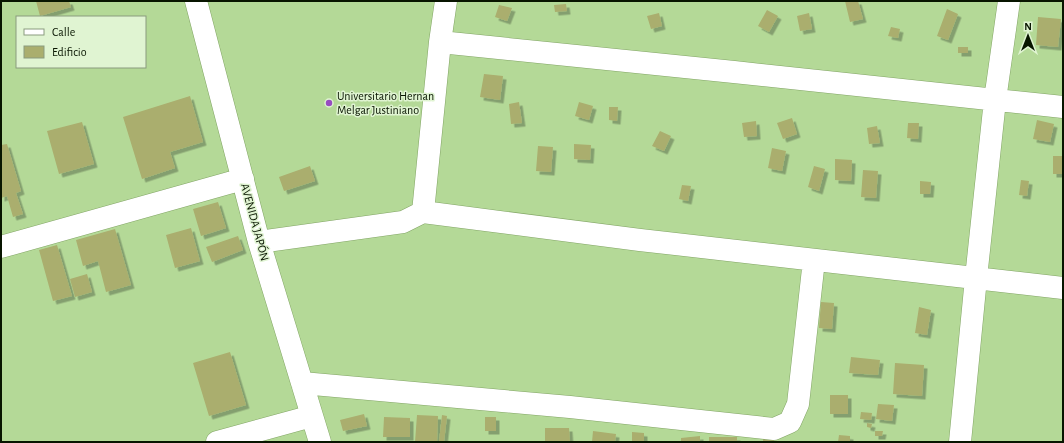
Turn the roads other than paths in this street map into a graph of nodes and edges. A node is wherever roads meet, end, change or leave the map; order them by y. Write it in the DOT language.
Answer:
graph roads {
  1 [pos="196,1"];
  2 [pos="446,1"];
  3 [pos="1009,1"];
  4 [pos="440,42"];
  5 [pos="995,100"];
  6 [pos="1063,107"];
  7 [pos="243,179"];
  8 [pos="424,212"];
  9 [pos="259,242"];
  10 [pos="1,247"];
  11 [pos="814,260"];
  12 [pos="976,278"];
  13 [pos="1063,288"];
  14 [pos="302,383"];
  15 [pos="312,416"];
  16 [pos="216,442"];
  17 [pos="320,442"];
  18 [pos="960,442"];
  1 -- 7 [label="street, AVENIDA JAPÓN"];
  2 -- 4 [label="street"];
  3 -- 5 [label="street"];
  4 -- 5 [label="street"];
  4 -- 8 [label="street"];
  5 -- 6 [label="street"];
  5 -- 12 [label="street"];
  7 -- 9 [label="street, AVENIDA JAPÓN"];
  7 -- 10 [label="street"];
  8 -- 9 [label="street"];
  8 -- 11 [label="street"];
  9 -- 14 [label="street, AVENIDA JAPÓN"];
  11 -- 12 [label="street"];
  11 -- 14 [label="street"];
  12 -- 13 [label="street"];
  12 -- 18 [label="street"];
  14 -- 15 [label="street, AVENIDA JAPÓN"];
  15 -- 16 [label="street"];
  15 -- 17 [label="street, AVENIDA JAPÓN"];
}
